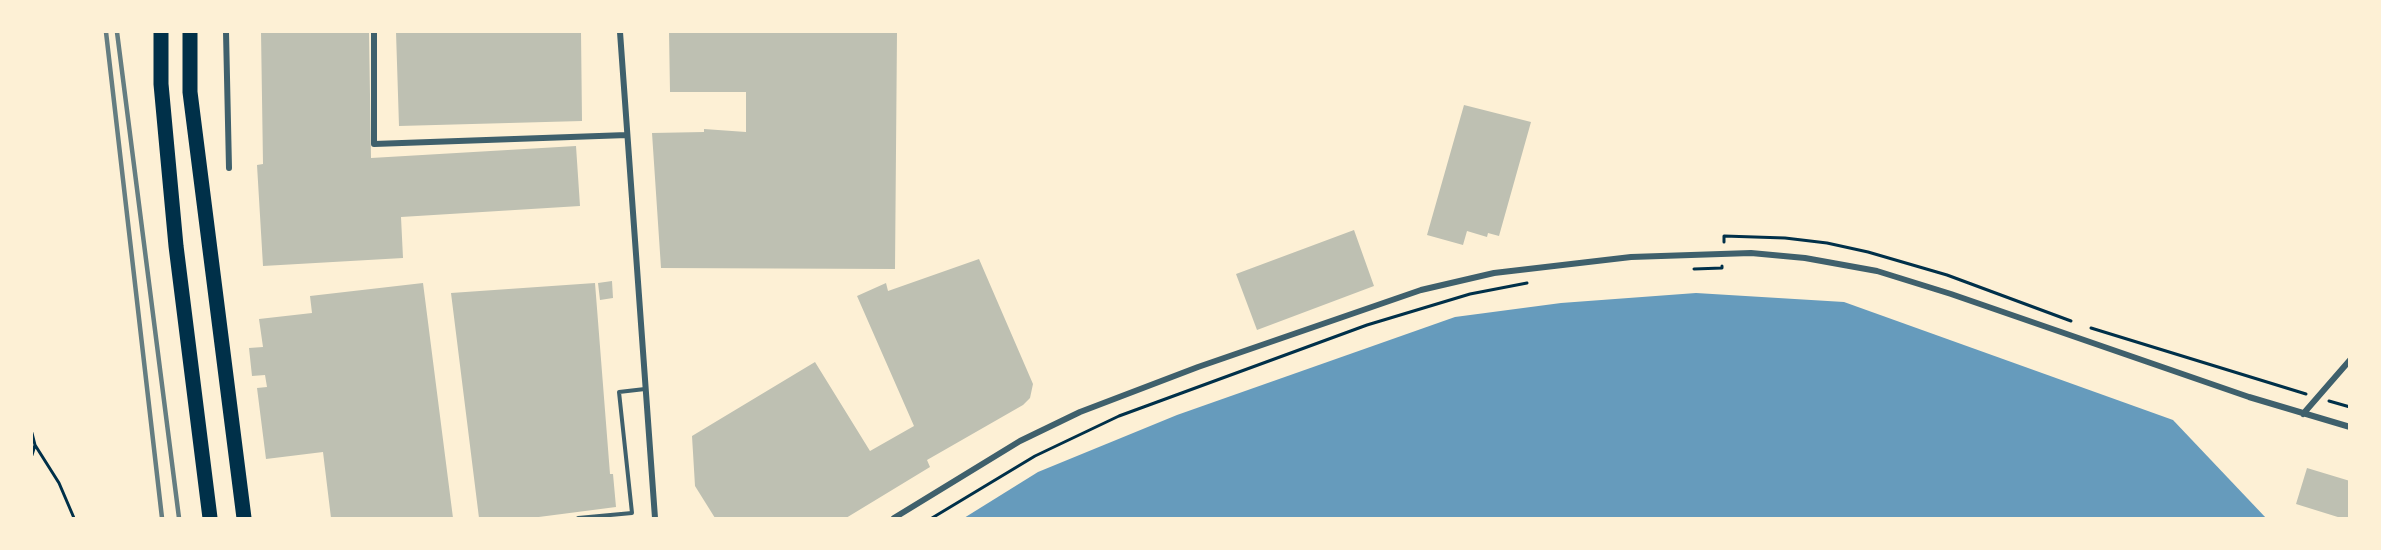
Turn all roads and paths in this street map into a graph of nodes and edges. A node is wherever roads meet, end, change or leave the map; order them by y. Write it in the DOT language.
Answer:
graph roads {
  1 [pos="161,32"];
  2 [pos="190,32"];
  3 [pos="226,32"];
  4 [pos="374,32"];
  5 [pos="620,32"];
  6 [pos="627,135"];
  7 [pos="229,168"];
  8 [pos="1725,253"];
  9 [pos="1688,269"];
  10 [pos="1535,282"];
  11 [pos="2081,324"];
  12 [pos="2090,327"];
  13 [pos="2349,360"];
  14 [pos="646,389"];
  15 [pos="2317,398"];
  16 [pos="2349,407"];
  17 [pos="2303,414"];
  18 [pos="2349,427"];
  19 [pos="32,434"];
  20 [pos="35,444"];
  21 [pos="32,455"];
  22 [pos="74,519"];
  23 [pos="210,519"];
  24 [pos="244,519"];
  25 [pos="578,519"];
  26 [pos="655,519"];
  27 [pos="894,519"];
  28 [pos="932,519"];
  1 -- 23 [label="highway"];
  2 -- 24 [label="highway"];
  3 -- 7 [label="street"];
  4 -- 6 [label="street"];
  5 -- 6 [label="street"];
  6 -- 14 [label="street"];
  8 -- 9 [label="path"];
  8 -- 11 [label="path"];
  8 -- 17 [label="street"];
  8 -- 27 [label="street"];
  10 -- 28 [label="path"];
  12 -- 15 [label="path"];
  13 -- 15 [label="street"];
  14 -- 25 [label="lane"];
  14 -- 26 [label="street"];
  15 -- 16 [label="path"];
  15 -- 17 [label="street"];
  17 -- 18 [label="street"];
  19 -- 20 [label="path"];
  20 -- 21 [label="path"];
  20 -- 22 [label="path"];
}
